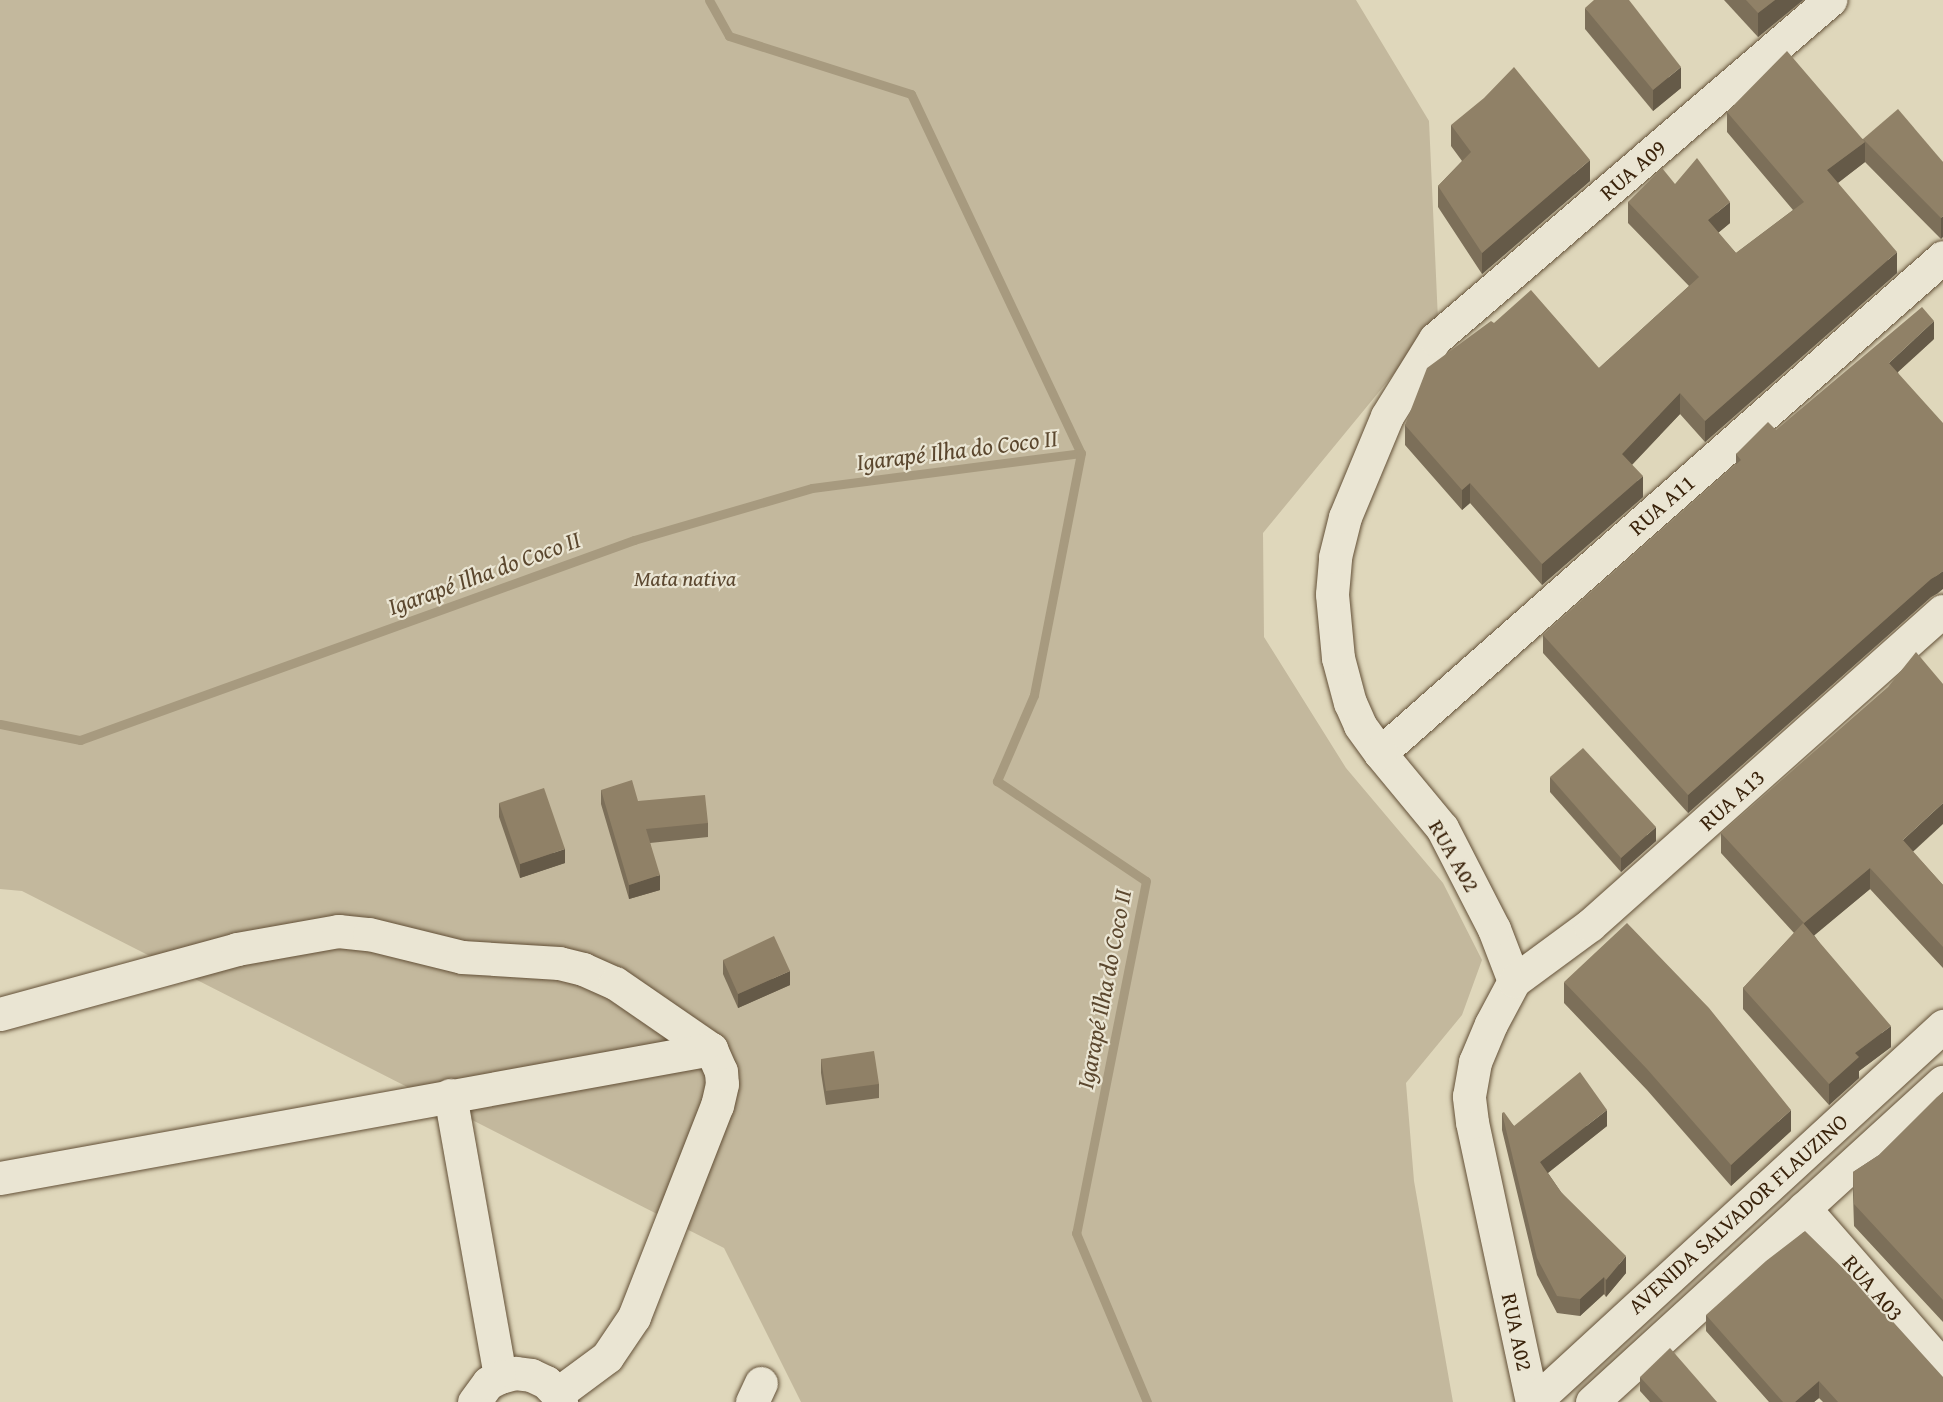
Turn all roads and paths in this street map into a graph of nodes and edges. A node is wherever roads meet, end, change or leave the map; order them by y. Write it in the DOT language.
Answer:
graph roads {
  1 [pos="1830,0"];
  2 [pos="1943,257"];
  3 [pos="1435,339"];
  4 [pos="1943,611"];
  5 [pos="1380,753"];
  6 [pos="1514,981"];
  7 [pos="0,1014"];
  8 [pos="1943,1026"];
  9 [pos="711,1048"];
  10 [pos="1943,1082"];
  11 [pos="450,1095"];
  12 [pos="0,1178"];
  13 [pos="1804,1208"];
  14 [pos="1943,1367"];
  15 [pos="500,1377"];
  16 [pos="559,1398"];
  17 [pos="474,1402"];
  18 [pos="1533,1402"];
  19 [pos="1592,1402"];
  1 -- 3 [label="street, RUA A09"];
  2 -- 5 [label="street, RUA A11"];
  3 -- 5 [label="street, RUA A02"];
  4 -- 6 [label="street, RUA A13"];
  5 -- 6 [label="street, RUA A02"];
  6 -- 18 [label="street, RUA A02"];
  7 -- 9 [label="street"];
  8 -- 18 [label="street, AVENIDA SALVADOR FLAUZINO"];
  9 -- 11 [label="street"];
  9 -- 16 [label="street"];
  10 -- 13 [label="street, AVENIDA SALVADOR FLAUZINO"];
  11 -- 12 [label="street"];
  11 -- 15 [label="street"];
  13 -- 14 [label="street, RUA A03"];
  13 -- 19 [label="street, AVENIDA SALVADOR FLAUZINO"];
  15 -- 16 [label="street"];
  15 -- 17 [label="street"];
}
